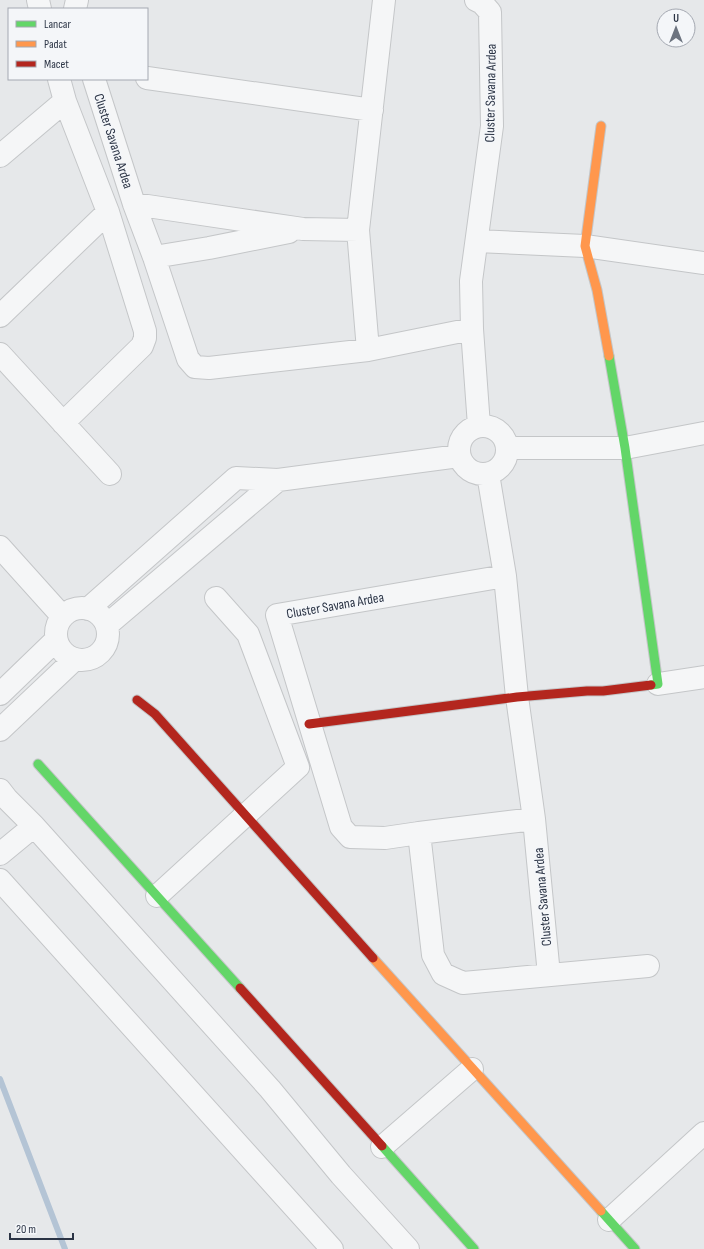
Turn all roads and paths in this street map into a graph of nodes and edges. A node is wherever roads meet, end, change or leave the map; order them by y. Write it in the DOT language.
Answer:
graph roads {
  1 [pos="384,0"];
  2 [pos="476,0"];
  3 [pos="148,78"];
  4 [pos="59,80"];
  5 [pos="94,80"];
  6 [pos="65,100"];
  7 [pos="372,110"];
  8 [pos="601,126"];
  9 [pos="0,156"];
  10 [pos="134,204"];
  11 [pos="108,212"];
  12 [pos="303,229"];
  13 [pos="358,230"];
  14 [pos="476,241"];
  15 [pos="585,246"];
  16 [pos="154,257"];
  17 [pos="704,263"];
  18 [pos="0,316"];
  19 [pos="472,329"];
  20 [pos="368,350"];
  21 [pos="0,354"];
  22 [pos="63,423"];
  23 [pos="479,426"];
  24 [pos="704,433"];
  25 [pos="508,448"];
  26 [pos="625,448"];
  27 [pos="459,456"];
  28 [pos="110,474"];
  29 [pos="488,474"];
  30 [pos="278,480"];
  31 [pos="0,547"];
  32 [pos="505,576"];
  33 [pos="216,598"];
  34 [pos="88,609"];
  35 [pos="62,616"];
  36 [pos="107,625"];
  37 [pos="56,640"];
  38 [pos="74,659"];
  39 [pos="704,677"];
  40 [pos="658,684"];
  41 [pos="0,694"];
  42 [pos="517,697"];
  43 [pos="137,700"];
  44 [pos="309,724"];
  45 [pos="0,730"];
  46 [pos="38,764"];
  47 [pos="0,790"];
  48 [pos="245,815"];
  49 [pos="534,820"];
  50 [pos="34,826"];
  51 [pos="419,833"];
  52 [pos="0,854"];
  53 [pos="0,880"];
  54 [pos="157,896"];
  55 [pos="648,966"];
  56 [pos="549,975"];
  57 [pos="472,1069"];
  58 [pos="704,1133"];
  59 [pos="382,1146"];
  60 [pos="609,1220"];
  61 [pos="332,1249"];
  62 [pos="408,1249"];
  63 [pos="474,1249"];
  64 [pos="635,1249"];
  1 -- 7 [label="street"];
  2 -- 14 [label="street, Cluster Savana Ardea"];
  3 -- 7 [label="street"];
  4 -- 6 [label="street"];
  5 -- 10 [label="street, Cluster Savana Ardea"];
  6 -- 9 [label="street"];
  6 -- 11 [label="street"];
  7 -- 13 [label="street"];
  8 -- 15 [label="street"];
  10 -- 12 [label="street, Cluster Savana Ardea"];
  10 -- 16 [label="street, Cluster Savana Ardea"];
  11 -- 18 [label="street"];
  11 -- 22 [label="street"];
  12 -- 13 [label="street, Cluster Savana Ardea"];
  12 -- 16 [label="street, Cluster Savana Ardea"];
  13 -- 20 [label="street"];
  14 -- 15 [label="street"];
  14 -- 19 [label="street, Cluster Savana Ardea"];
  15 -- 17 [label="street"];
  15 -- 26 [label="street"];
  16 -- 20 [label="street, Cluster Savana Ardea"];
  19 -- 20 [label="street, Cluster Savana Ardea"];
  19 -- 23 [label="street, Cluster Savana Ardea"];
  21 -- 22 [label="street"];
  22 -- 28 [label="street"];
  23 -- 25 [label="street"];
  23 -- 27 [label="street"];
  24 -- 26 [label="street"];
  25 -- 26 [label="street"];
  25 -- 29 [label="street"];
  26 -- 40 [label="street"];
  27 -- 29 [label="street"];
  27 -- 30 [label="street"];
  29 -- 32 [label="street, Cluster Savana Ardea"];
  30 -- 34 [label="street"];
  30 -- 36 [label="street"];
  31 -- 35 [label="street"];
  32 -- 42 [label="street, Cluster Savana Ardea"];
  32 -- 44 [label="street, Cluster Savana Ardea"];
  33 -- 48 [label="street"];
  34 -- 35 [label="street"];
  34 -- 36 [label="street"];
  35 -- 37 [label="street"];
  36 -- 38 [label="street"];
  37 -- 38 [label="street"];
  37 -- 41 [label="street"];
  38 -- 45 [label="street"];
  39 -- 40 [label="street"];
  40 -- 42 [label="street"];
  42 -- 44 [label="street"];
  42 -- 49 [label="street, Cluster Savana Ardea"];
  43 -- 48 [label="street"];
  44 -- 51 [label="street, Cluster Savana Ardea"];
  46 -- 54 [label="street"];
  47 -- 50 [label="street"];
  48 -- 54 [label="street"];
  48 -- 57 [label="street"];
  49 -- 51 [label="street, Cluster Savana Ardea"];
  49 -- 56 [label="street, Cluster Savana Ardea"];
  50 -- 52 [label="street"];
  50 -- 62 [label="street"];
  51 -- 56 [label="street"];
  53 -- 61 [label="street"];
  54 -- 59 [label="street"];
  55 -- 56 [label="street"];
  57 -- 59 [label="street"];
  57 -- 60 [label="street"];
  58 -- 60 [label="street"];
  59 -- 63 [label="street"];
  60 -- 64 [label="street"];
}
